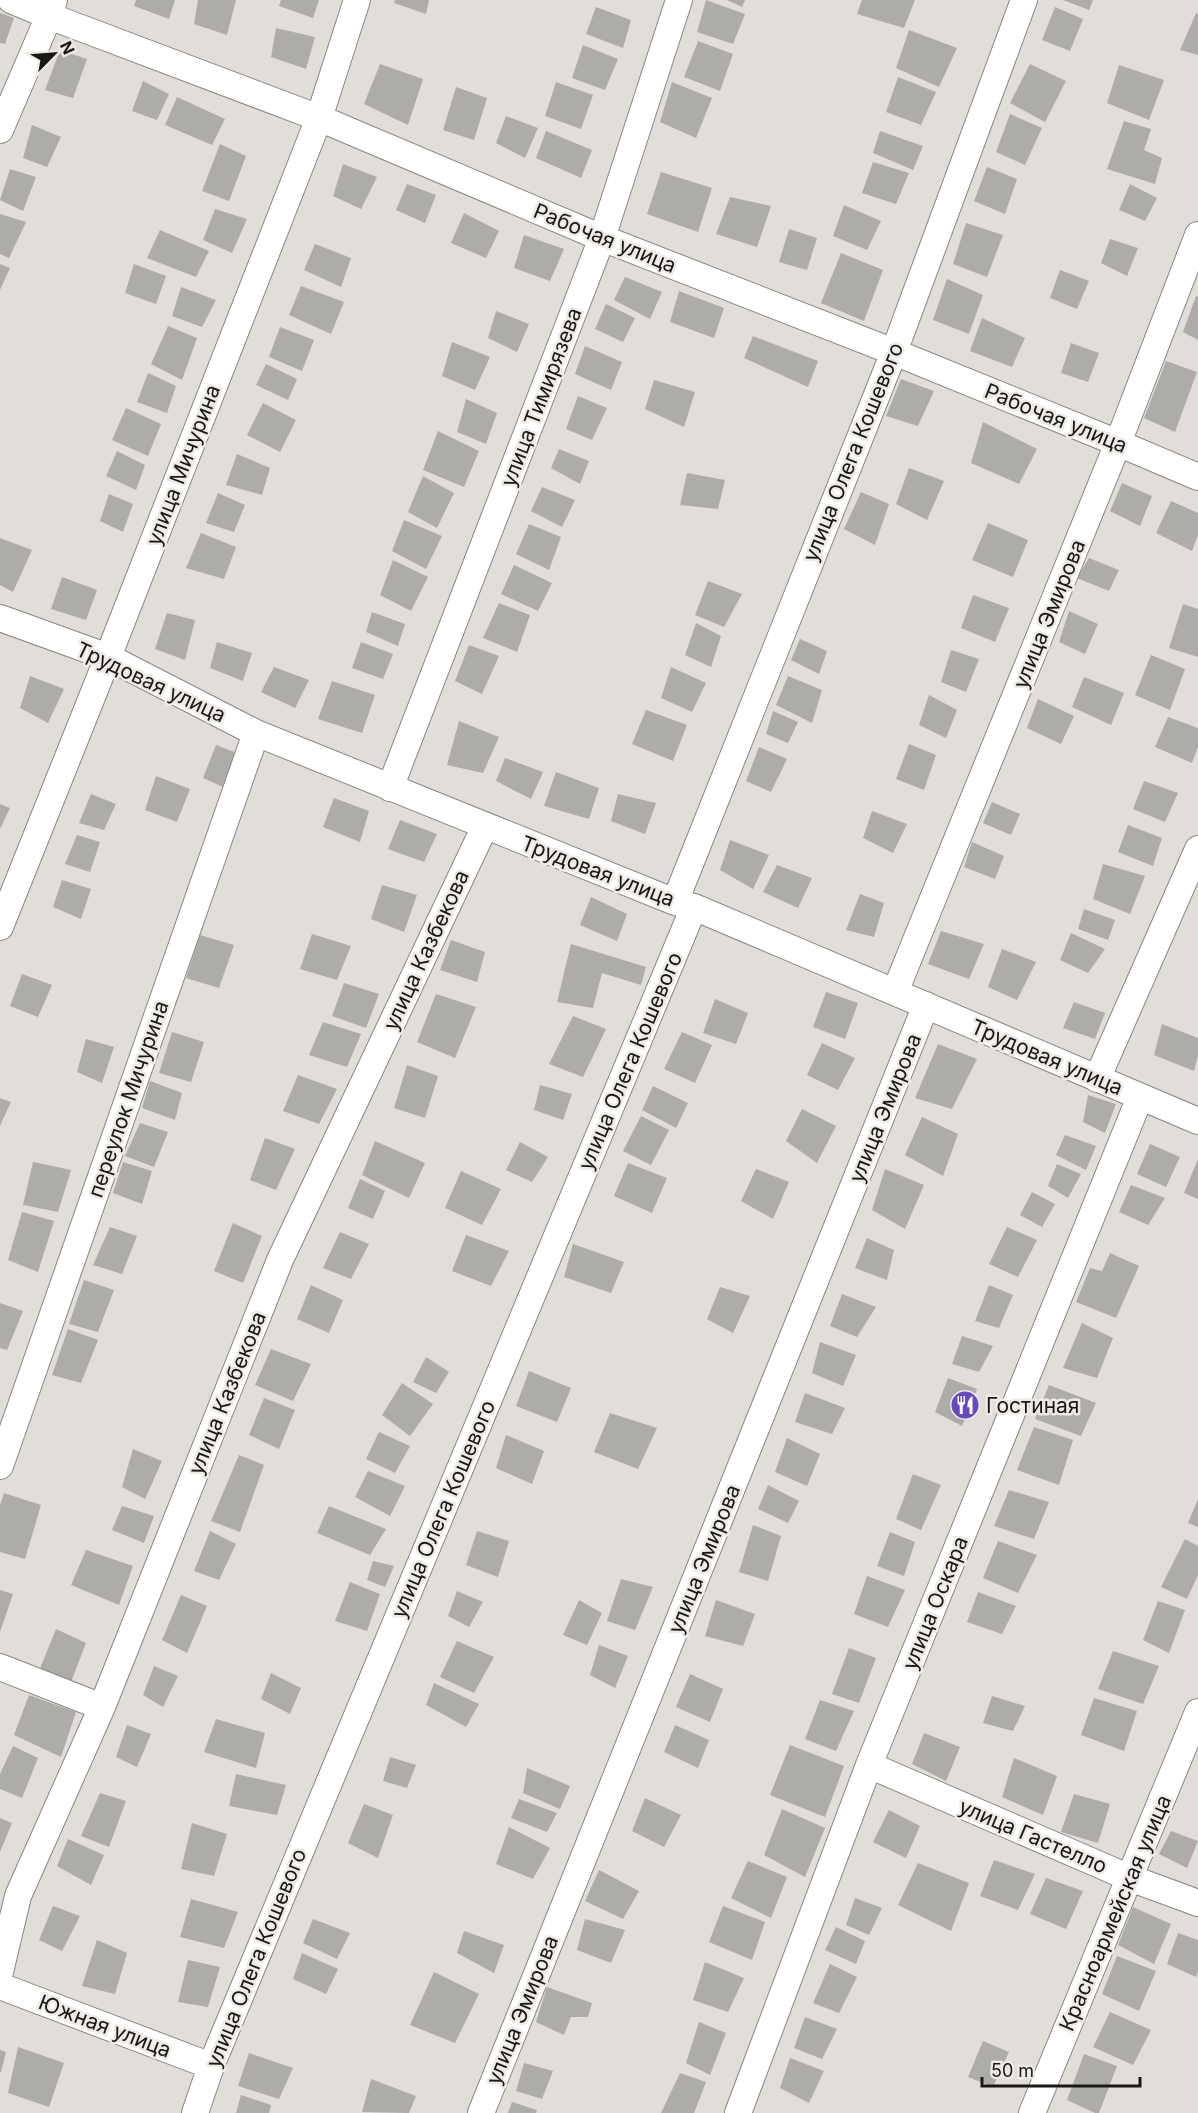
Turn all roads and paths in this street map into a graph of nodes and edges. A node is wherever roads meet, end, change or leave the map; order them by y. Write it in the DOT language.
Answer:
graph roads {
  1 [pos="11,0"];
  2 [pos="357,0"];
  3 [pos="679,0"];
  4 [pos="1024,0"];
  5 [pos="51,8"];
  6 [pos="319,118"];
  7 [pos="0,130"];
  8 [pos="1198,235"];
  9 [pos="602,238"];
  10 [pos="894,352"];
  11 [pos="1119,443"];
  12 [pos="1198,477"];
  13 [pos="0,618"];
  14 [pos="108,657"];
  15 [pos="256,733"];
  16 [pos="390,788"];
  17 [pos="485,826"];
  18 [pos="1198,849"];
  19 [pos="685,904"];
  20 [pos="0,927"];
  21 [pos="896,992"];
  22 [pos="926,1005"];
  23 [pos="1097,1079"];
  24 [pos="1140,1097"];
  25 [pos="1198,1121"];
  26 [pos="0,1466"];
  27 [pos="0,1666"];
  28 [pos="102,1707"];
  29 [pos="1198,1712"];
  30 [pos="869,1765"];
  31 [pos="1130,1878"];
  32 [pos="9,1893"];
  33 [pos="1198,1903"];
  34 [pos="0,1972"];
  35 [pos="0,1986"];
  36 [pos="211,2066"];
  37 [pos="195,2113"];
  38 [pos="481,2113"];
  39 [pos="738,2113"];
  40 [pos="1032,2113"];
  1 -- 5 [label="street, Рабочая улица"];
  2 -- 6 [label="street, улица Мичурина"];
  3 -- 9 [label="street, улица Тимирязева"];
  4 -- 10 [label="street, улица Олега Кошевого"];
  5 -- 6 [label="street, Рабочая улица"];
  5 -- 7 [label="street"];
  6 -- 9 [label="street, Рабочая улица"];
  6 -- 14 [label="street, улица Мичурина"];
  8 -- 11 [label="street, улица Эмирова"];
  9 -- 10 [label="street, Рабочая улица"];
  9 -- 16 [label="street, улица Тимирязева"];
  10 -- 11 [label="street, Рабочая улица"];
  10 -- 19 [label="street, улица Олега Кошевого"];
  11 -- 12 [label="street, Рабочая улица"];
  11 -- 21 [label="street, улица Эмирова"];
  13 -- 14 [label="street, Трудовая улица"];
  14 -- 15 [label="street, Трудовая улица"];
  14 -- 20 [label="street, улица Мичурина"];
  15 -- 16 [label="street, Трудовая улица"];
  15 -- 26 [label="street, переулок Мичурина"];
  16 -- 17 [label="street, Трудовая улица"];
  17 -- 19 [label="street, Трудовая улица"];
  17 -- 28 [label="street, улица Казбекова"];
  18 -- 23 [label="street"];
  19 -- 21 [label="street, Трудовая улица"];
  19 -- 36 [label="street, улица Олега Кошевого"];
  21 -- 22 [label="street, Трудовая улица"];
  22 -- 23 [label="street, Трудовая улица"];
  22 -- 38 [label="street, улица Эмирова"];
  23 -- 24 [label="street, Трудовая улица"];
  24 -- 25 [label="street, Трудовая улица"];
  24 -- 30 [label="street, улица Оскара"];
  27 -- 28 [label="street"];
  28 -- 32 [label="street, улица Казбекова"];
  29 -- 31 [label="street, Красноармейская улица"];
  30 -- 31 [label="street, улица Гастелло"];
  30 -- 39 [label="street, улица Оскара"];
  31 -- 33 [label="street, улица Гастелло"];
  31 -- 40 [label="street, Красноармейская улица"];
  32 -- 34 [label="street, улица Казбекова"];
  35 -- 36 [label="street, Южная улица"];
  36 -- 37 [label="street, улица Олега Кошевого"];
}
